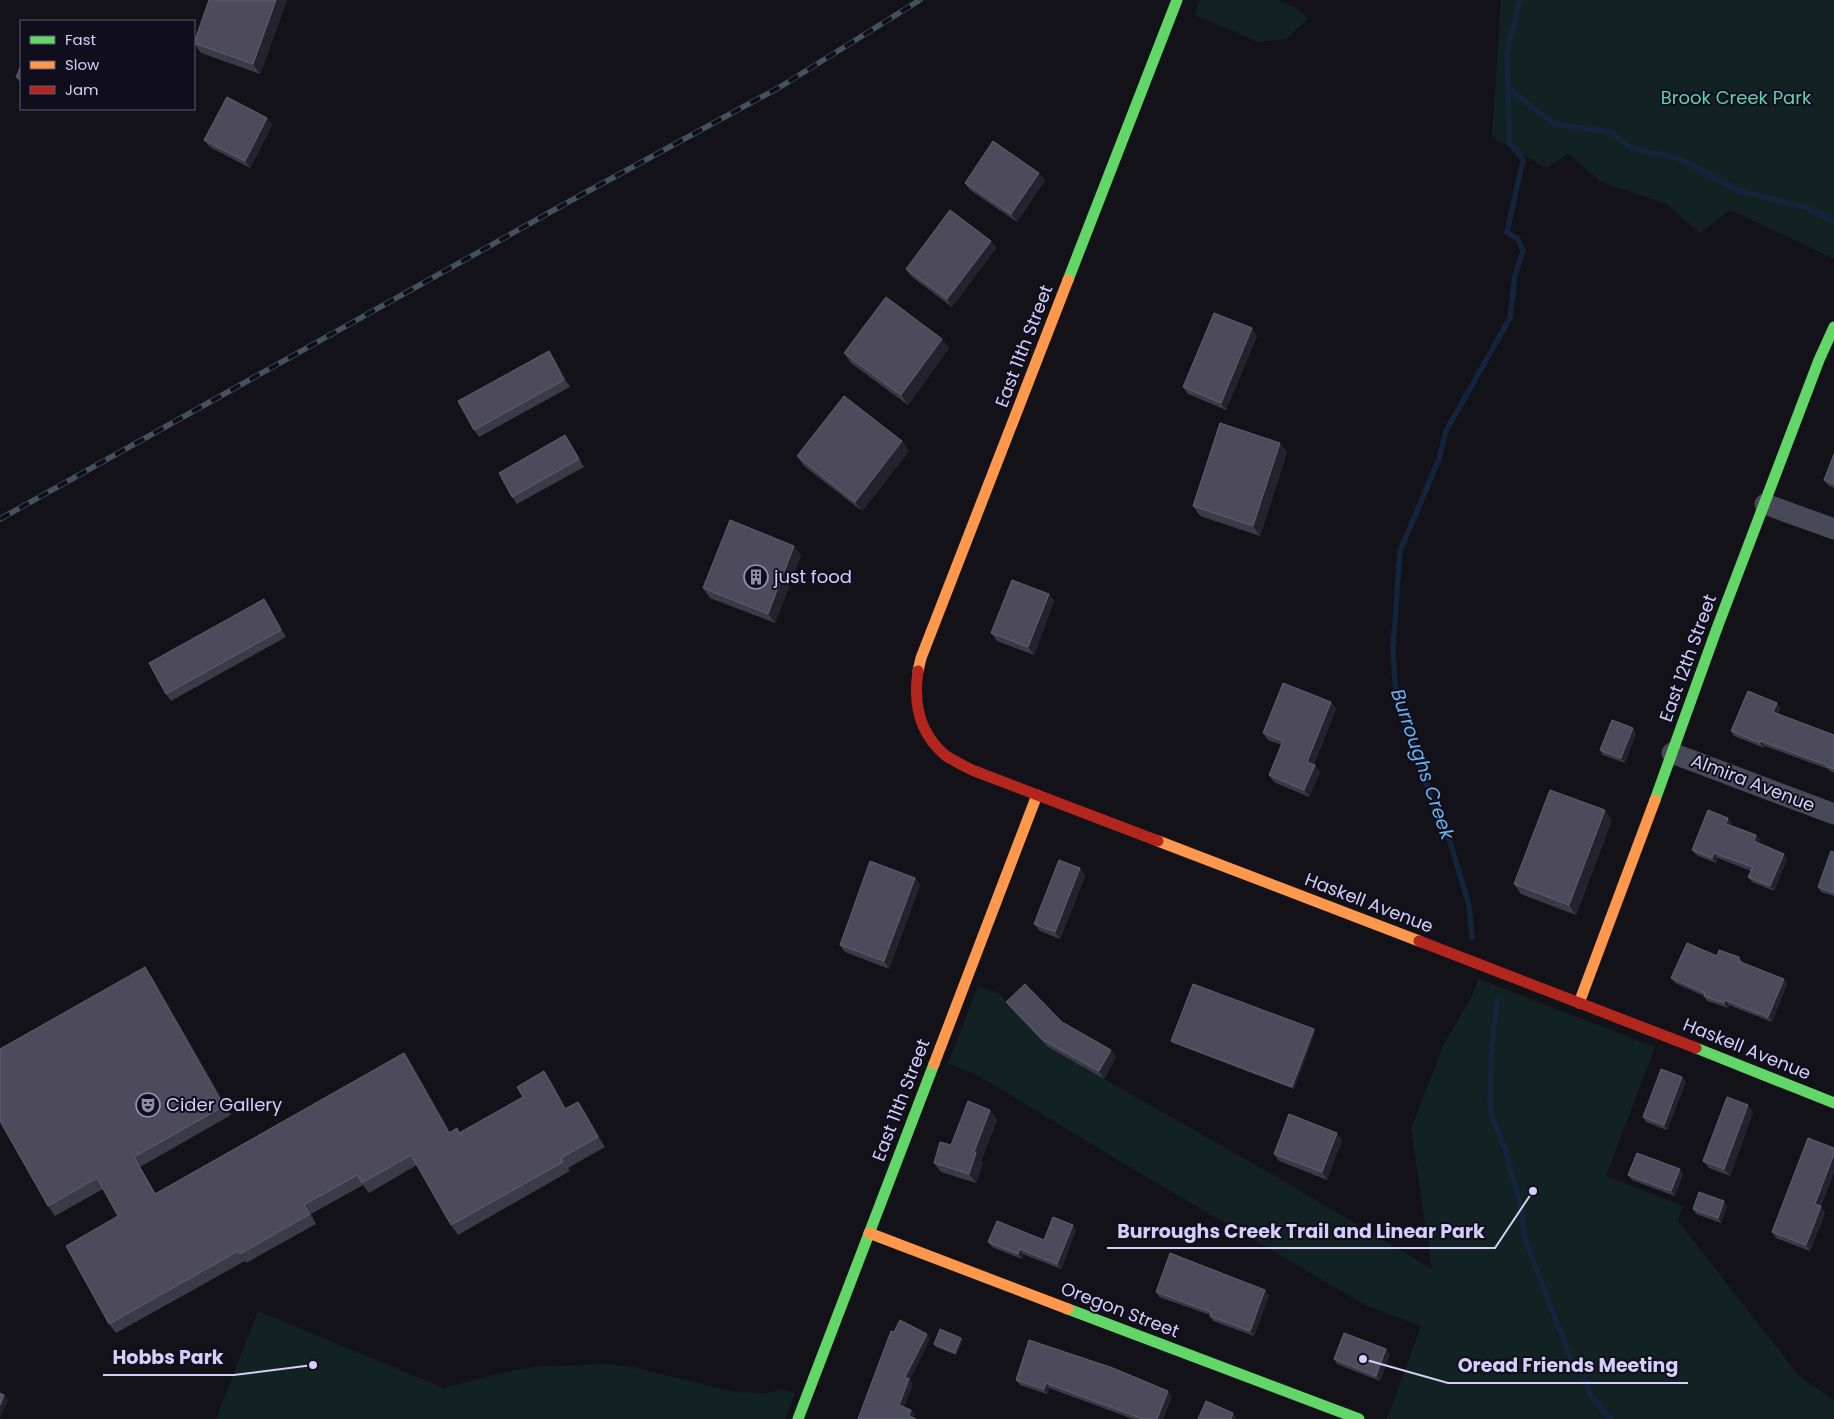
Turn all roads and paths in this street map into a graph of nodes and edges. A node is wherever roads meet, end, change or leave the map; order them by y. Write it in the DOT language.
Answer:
graph roads {
  1 [pos="1177,0"];
  2 [pos="1834,327"];
  3 [pos="1764,504"];
  4 [pos="1834,529"];
  5 [pos="916,707"];
  6 [pos="1672,752"];
  7 [pos="1038,794"];
  8 [pos="1834,814"];
  9 [pos="1579,1003"];
  10 [pos="1834,1103"];
  11 [pos="869,1234"];
  12 [pos="798,1419"];
  13 [pos="1359,1419"];
  1 -- 5 [label="street, East 11th Street"];
  2 -- 3 [label="street, East 12th Street"];
  3 -- 4 [label="street"];
  3 -- 6 [label="street, East 12th Street"];
  5 -- 7 [label="street, Haskell Avenue"];
  6 -- 8 [label="street, Almira Avenue"];
  6 -- 9 [label="street, East 12th Street"];
  7 -- 9 [label="street, Haskell Avenue"];
  7 -- 11 [label="street, East 11th Street"];
  9 -- 10 [label="street, Haskell Avenue"];
  11 -- 12 [label="street, East 11th Street"];
  11 -- 13 [label="street, Oregon Street"];
}
